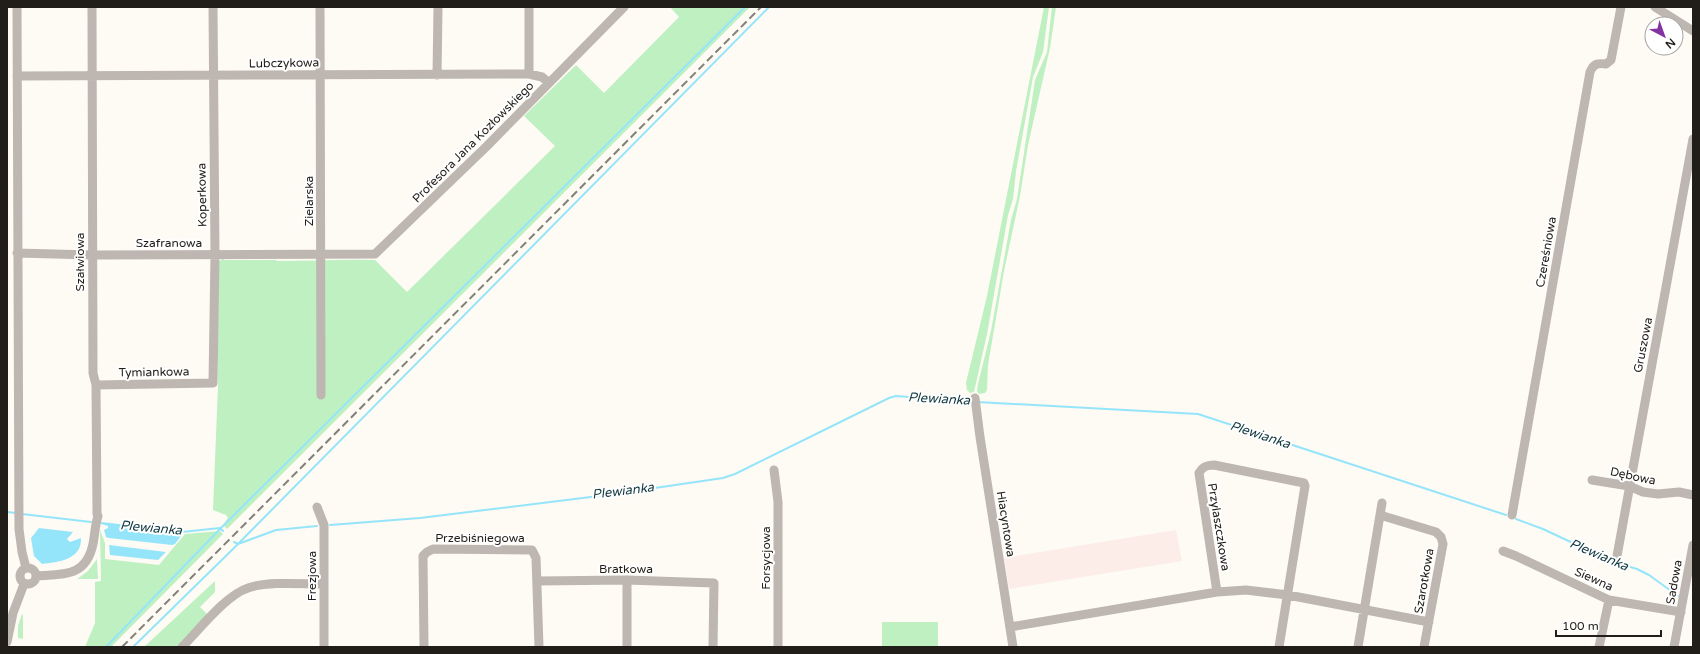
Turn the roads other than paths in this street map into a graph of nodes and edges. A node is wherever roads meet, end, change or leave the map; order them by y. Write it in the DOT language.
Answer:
graph roads {
  1 [pos="17,7"];
  2 [pos="92,7"];
  3 [pos="213,7"];
  4 [pos="320,7"];
  5 [pos="438,7"];
  6 [pos="529,7"];
  7 [pos="624,7"];
  8 [pos="1620,7"];
  9 [pos="1655,7"];
  10 [pos="1693,32"];
  11 [pos="529,74"];
  12 [pos="91,75"];
  13 [pos="320,75"];
  14 [pos="437,75"];
  15 [pos="17,76"];
  16 [pos="213,76"];
  17 [pos="548,83"];
  18 [pos="1693,139"];
  19 [pos="17,253"];
  20 [pos="322,254"];
  21 [pos="92,255"];
  22 [pos="215,255"];
  23 [pos="213,384"];
  24 [pos="96,385"];
  25 [pos="321,396"];
  26 [pos="975,401"];
  27 [pos="774,470"];
  28 [pos="1592,480"];
  29 [pos="1629,486"];
  30 [pos="1693,495"];
  31 [pos="1382,503"];
  32 [pos="317,507"];
  33 [pos="1380,515"];
  34 [pos="1512,515"];
  35 [pos="1693,545"];
  36 [pos="1503,551"];
  37 [pos="1617,556"];
  38 [pos="26,568"];
  39 [pos="36,576"];
  40 [pos="627,580"];
  41 [pos="538,582"];
  42 [pos="24,584"];
  43 [pos="324,584"];
  44 [pos="1217,592"];
  45 [pos="1288,595"];
  46 [pos="1609,600"];
  47 [pos="1364,610"];
  48 [pos="1680,612"];
  49 [pos="1429,622"];
  50 [pos="1010,627"];
  51 [pos="7,642"];
  52 [pos="182,647"];
  53 [pos="324,647"];
  54 [pos="424,647"];
  55 [pos="539,647"];
  56 [pos="627,647"];
  57 [pos="713,647"];
  58 [pos="778,647"];
  59 [pos="1013,647"];
  60 [pos="1279,647"];
  61 [pos="1358,647"];
  62 [pos="1424,647"];
  63 [pos="1599,647"];
  64 [pos="1674,647"];
  1 -- 15 [label="street"];
  2 -- 12 [label="street, Szałwiowa"];
  3 -- 16 [label="street, Koperkowa"];
  4 -- 13 [label="street, Zielarska"];
  5 -- 14 [label="street"];
  6 -- 11 [label="street"];
  7 -- 17 [label="street, Profesora Jana Kozłowskiego"];
  8 -- 34 [label="street, Czereśniowa"];
  9 -- 10 [label="street"];
  11 -- 14 [label="street, Lubczykowa"];
  11 -- 17 [label="street, Lubczykowa"];
  12 -- 15 [label="street, Lubczykowa"];
  12 -- 16 [label="street, Lubczykowa"];
  12 -- 21 [label="street, Szałwiowa"];
  13 -- 14 [label="street, Lubczykowa"];
  13 -- 16 [label="street, Lubczykowa"];
  13 -- 20 [label="street, Zielarska"];
  15 -- 19 [label="street"];
  16 -- 22 [label="street, Koperkowa"];
  17 -- 20 [label="street, Profesora Jana Kozłowskiego"];
  18 -- 29 [label="street, Gruszowa"];
  19 -- 21 [label="street, Szafranowa"];
  19 -- 38 [label="street"];
  20 -- 22 [label="street, Szafranowa"];
  20 -- 25 [label="street, Zielarska"];
  21 -- 22 [label="street, Szafranowa"];
  21 -- 24 [label="street, Szałwiowa"];
  22 -- 23 [label="street, Koperkowa"];
  23 -- 24 [label="street, Tymiankowa"];
  24 -- 39 [label="street, Szałwiowa"];
  26 -- 50 [label="street, Hiacyntowa"];
  27 -- 58 [label="street, Forsycjowa"];
  28 -- 29 [label="street, Dębowa"];
  29 -- 30 [label="street, Dębowa"];
  29 -- 37 [label="street, Gruszowa"];
  31 -- 33 [label="street"];
  32 -- 43 [label="street, Frezjowa"];
  33 -- 47 [label="street"];
  33 -- 49 [label="street, Szarotkowa"];
  35 -- 48 [label="street, Sadowa"];
  36 -- 46 [label="street, Siewna"];
  38 -- 39 [label="street"];
  38 -- 42 [label="street"];
  39 -- 42 [label="street"];
  40 -- 41 [label="street, Bratkowa"];
  40 -- 56 [label="street"];
  40 -- 57 [label="street, Bratkowa"];
  41 -- 54 [label="street, Przebiśniegowa"];
  41 -- 55 [label="street, Przebiśniegowa"];
  42 -- 51 [label="street"];
  43 -- 52 [label="street"];
  43 -- 53 [label="street, Frezjowa"];
  44 -- 45 [label="street"];
  44 -- 45 [label="street, Przylaszczkowa"];
  44 -- 50 [label="street"];
  45 -- 47 [label="street"];
  45 -- 60 [label="street"];
  46 -- 48 [label="street, Siewna"];
  46 -- 63 [label="street"];
  47 -- 49 [label="street"];
  47 -- 61 [label="street"];
  48 -- 64 [label="street, Sadowa"];
  49 -- 62 [label="street, Szarotkowa"];
  50 -- 59 [label="street, Hiacyntowa"];
}
